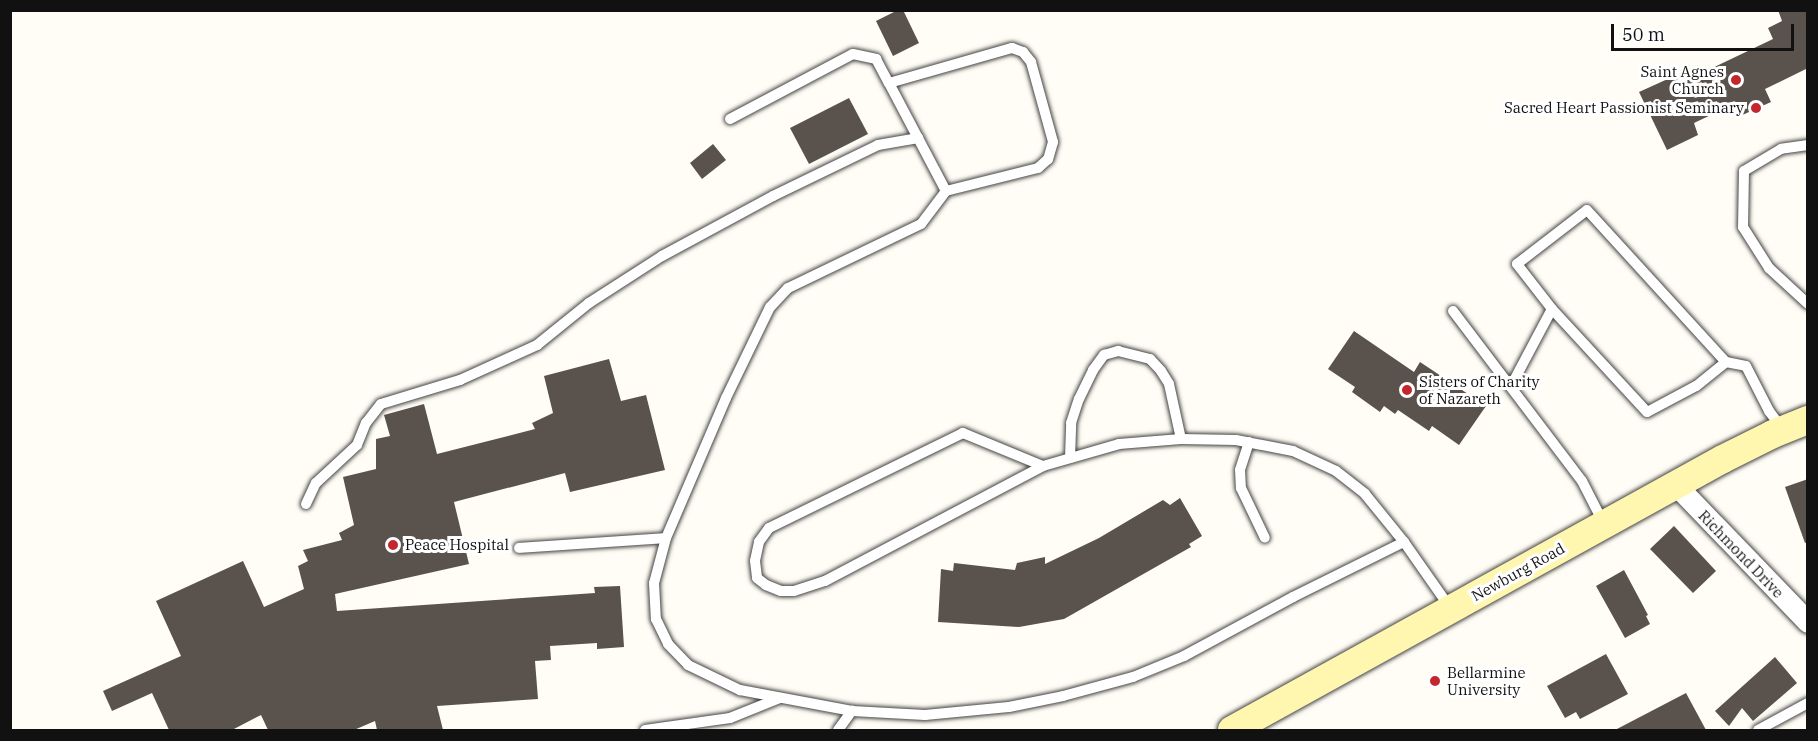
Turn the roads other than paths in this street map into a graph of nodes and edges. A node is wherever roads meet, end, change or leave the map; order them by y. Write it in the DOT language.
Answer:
graph roads {
  1 [pos="889,83"];
  2 [pos="730,119"];
  3 [pos="918,138"];
  4 [pos="1808,145"];
  5 [pos="946,191"];
  6 [pos="1808,304"];
  7 [pos="1551,309"];
  8 [pos="1453,310"];
  9 [pos="1726,362"];
  10 [pos="1511,386"];
  11 [pos="1795,425"];
  12 [pos="1181,439"];
  13 [pos="1249,442"];
  14 [pos="1070,458"];
  15 [pos="1043,466"];
  16 [pos="1676,485"];
  17 [pos="306,504"];
  18 [pos="1604,524"];
  19 [pos="666,538"];
  20 [pos="1265,538"];
  21 [pos="1404,542"];
  22 [pos="519,548"];
  23 [pos="1451,609"];
  24 [pos="1808,622"];
  25 [pos="780,698"];
  26 [pos="1808,703"];
  27 [pos="852,711"];
  28 [pos="645,730"];
  29 [pos="838,730"];
  30 [pos="1232,730"];
  31 [pos="1758,730"];
  1 -- 2 [label="lane"];
  1 -- 3 [label="lane"];
  1 -- 5 [label="lane"];
  3 -- 5 [label="lane"];
  3 -- 17 [label="lane"];
  4 -- 6 [label="lane"];
  5 -- 19 [label="lane"];
  7 -- 9 [label="lane"];
  7 -- 9 [label="lane"];
  7 -- 10 [label="lane"];
  8 -- 10 [label="lane"];
  9 -- 11 [label="lane"];
  10 -- 18 [label="lane"];
  11 -- 16 [label="main road, Newburg Road"];
  12 -- 13 [label="lane"];
  12 -- 14 [label="lane"];
  12 -- 14 [label="lane"];
  13 -- 20 [label="lane"];
  13 -- 21 [label="lane"];
  14 -- 15 [label="lane"];
  15 -- 15 [label="lane"];
  16 -- 18 [label="main road, Newburg Road"];
  16 -- 24 [label="street, Richmond Drive"];
  18 -- 23 [label="main road, Newburg Road"];
  19 -- 22 [label="lane"];
  19 -- 25 [label="lane"];
  21 -- 23 [label="lane"];
  21 -- 27 [label="lane"];
  23 -- 30 [label="main road, Newburg Road"];
  25 -- 27 [label="lane"];
  25 -- 28 [label="lane"];
  26 -- 31 [label="lane"];
  27 -- 29 [label="lane"];
}
